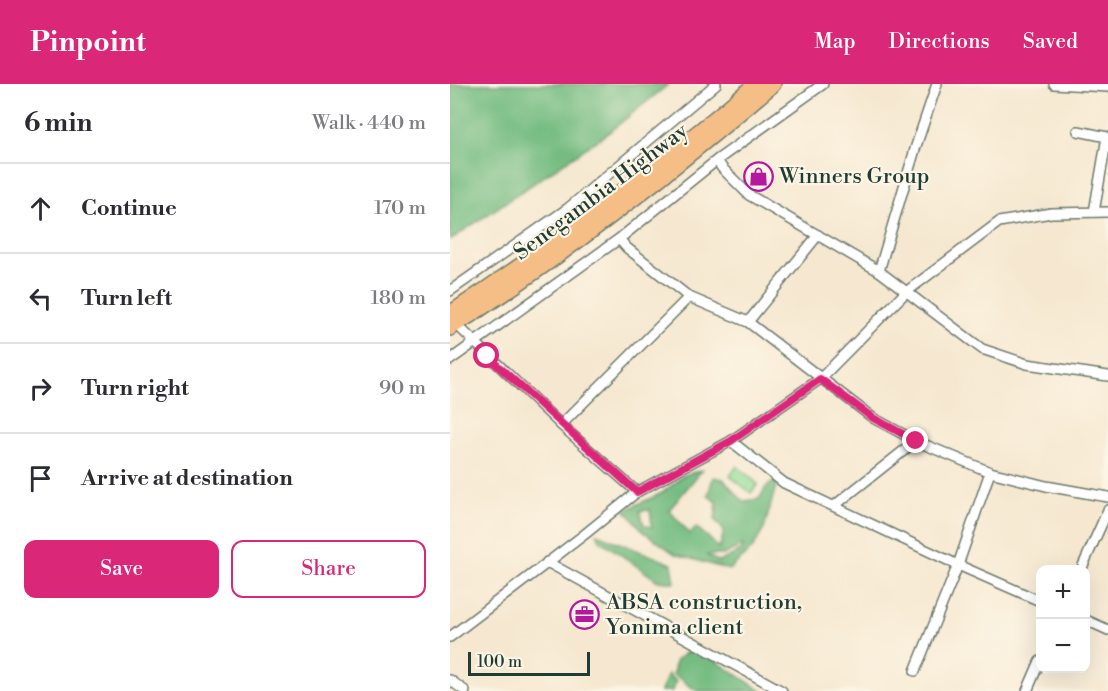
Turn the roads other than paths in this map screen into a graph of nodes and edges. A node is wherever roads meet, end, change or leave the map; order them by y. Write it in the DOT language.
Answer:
graph roads {
  1 [pos="716,84"];
  2 [pos="756,84"];
  3 [pos="773,84"];
  4 [pos="822,84"];
  5 [pos="938,84"];
  6 [pos="1054,84"];
  7 [pos="1108,87"];
  8 [pos="1078,131"];
  9 [pos="1106,156"];
  10 [pos="717,160"];
  11 [pos="1094,212"];
  12 [pos="1108,212"];
  13 [pos="818,235"];
  14 [pos="619,239"];
  15 [pos="879,271"];
  16 [pos="450,291"];
  17 [pos="906,292"];
  18 [pos="689,297"];
  19 [pos="452,322"];
  20 [pos="748,322"];
  21 [pos="474,344"];
  22 [pos="450,360"];
  23 [pos="1108,376"];
  24 [pos="820,379"];
  25 [pos="561,425"];
  26 [pos="731,441"];
  27 [pos="916,441"];
  28 [pos="990,472"];
  29 [pos="637,492"];
  30 [pos="1108,497"];
  31 [pos="834,506"];
  32 [pos="1108,510"];
  33 [pos="546,562"];
  34 [pos="958,565"];
  35 [pos="1083,565"];
  36 [pos="1036,599"];
  37 [pos="1090,622"];
  38 [pos="1108,630"];
  39 [pos="450,637"];
  40 [pos="915,671"];
  41 [pos="1036,673"];
  42 [pos="450,680"];
  43 [pos="465,691"];
  44 [pos="782,691"];
  45 [pos="1028,691"];
  1 -- 16 [label="street"];
  2 -- 19 [label="main road, Senegambia Highway"];
  3 -- 19 [label="main road, Senegambia Highway"];
  4 -- 10 [label="street"];
  5 -- 15 [label="street"];
  6 -- 7 [label="street"];
  8 -- 9 [label="street"];
  9 -- 11 [label="street"];
  10 -- 13 [label="street"];
  10 -- 14 [label="street"];
  11 -- 12 [label="street"];
  11 -- 17 [label="street"];
  13 -- 15 [label="street"];
  13 -- 20 [label="street"];
  14 -- 18 [label="street"];
  14 -- 21 [label="street"];
  15 -- 17 [label="street"];
  17 -- 23 [label="street"];
  17 -- 24 [label="street"];
  18 -- 20 [label="street"];
  18 -- 25 [label="street"];
  19 -- 21 [label="street"];
  20 -- 24 [label="street"];
  21 -- 22 [label="street"];
  21 -- 25 [label="street"];
  24 -- 26 [label="street"];
  24 -- 27 [label="street"];
  25 -- 29 [label="street"];
  26 -- 29 [label="street"];
  26 -- 31 [label="street"];
  27 -- 28 [label="street"];
  27 -- 31 [label="street"];
  28 -- 30 [label="street"];
  28 -- 34 [label="street"];
  29 -- 33 [label="street"];
  31 -- 34 [label="street"];
  32 -- 35 [label="street"];
  33 -- 39 [label="street"];
  33 -- 44 [label="street"];
  34 -- 36 [label="street"];
  34 -- 40 [label="street"];
  37 -- 38 [label="street"];
  41 -- 45 [label="street"];
  42 -- 43 [label="street"];
}
